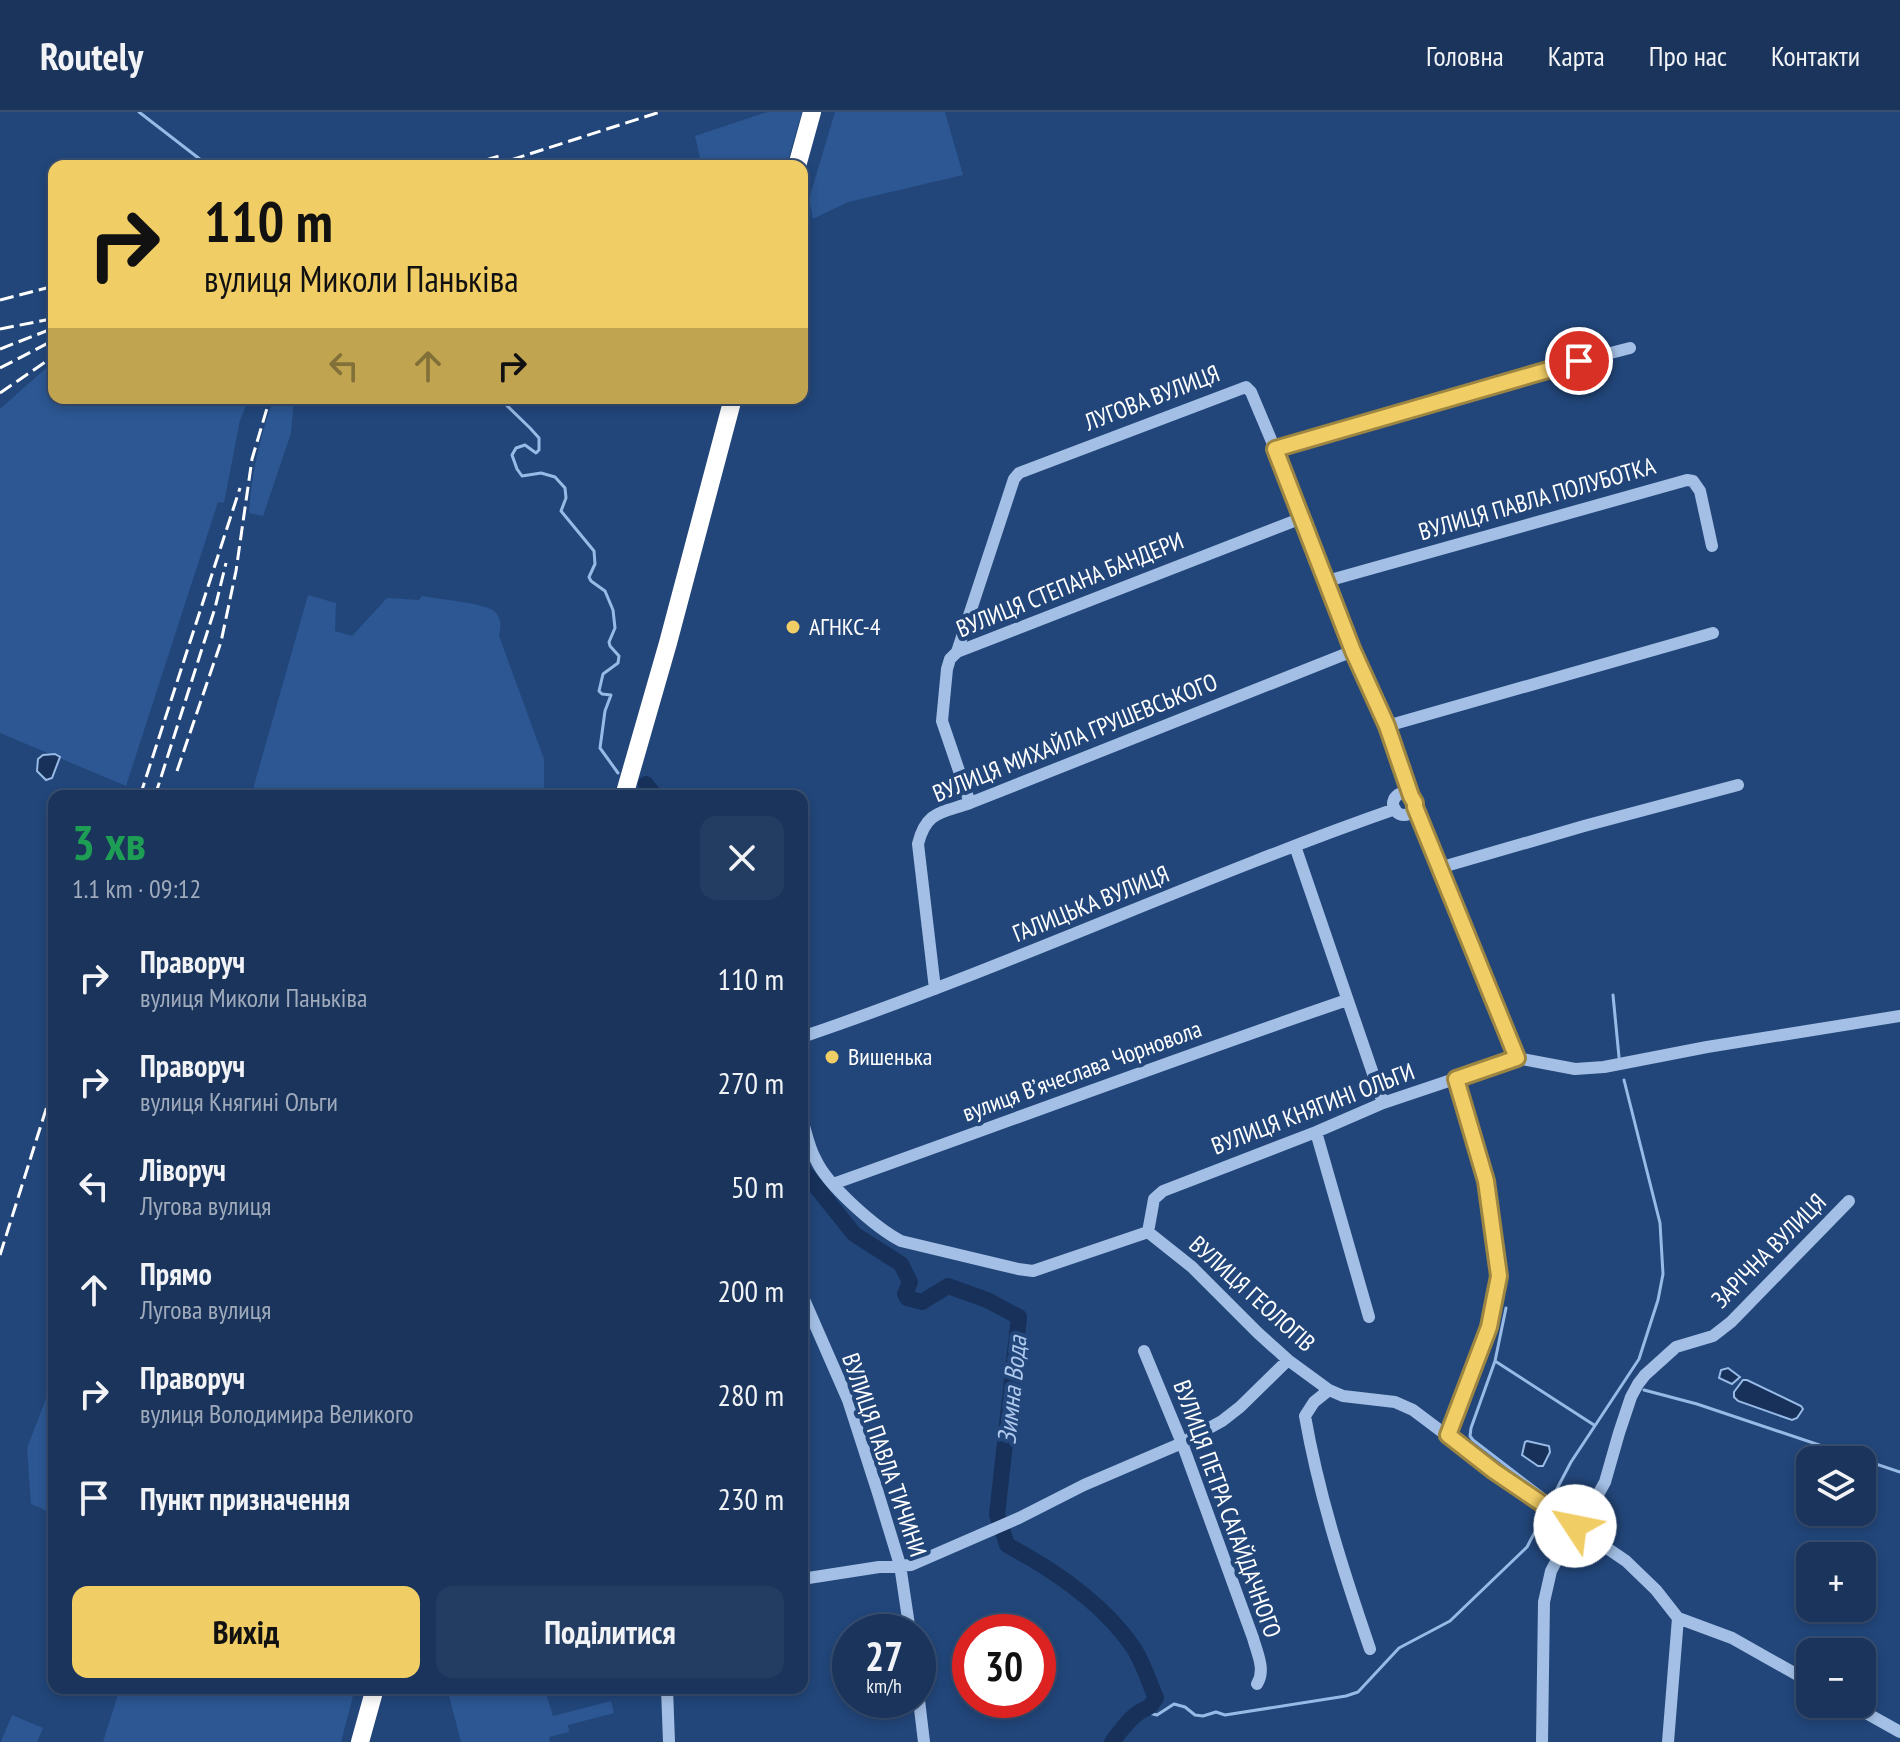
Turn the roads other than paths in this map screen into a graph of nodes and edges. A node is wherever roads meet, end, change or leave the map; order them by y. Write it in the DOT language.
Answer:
graph roads {
  1 [pos="812,112"];
  2 [pos="799,160"];
  3 [pos="1630,348"];
  4 [pos="731,404"];
  5 [pos="1275,449"];
  6 [pos="1302,518"];
  7 [pos="1712,546"];
  8 [pos="1327,581"];
  9 [pos="1713,633"];
  10 [pos="1353,651"];
  11 [pos="957,652"];
  12 [pos="1387,726"];
  13 [pos="1738,785"];
  14 [pos="626,790"];
  15 [pos="1413,802"];
  16 [pos="970,803"];
  17 [pos="1295,846"];
  18 [pos="1439,868"];
  19 [pos="935,989"];
  20 [pos="1347,1000"];
  21 [pos="1900,1016"];
  22 [pos="808,1035"];
  23 [pos="1517,1058"];
  24 [pos="1456,1079"];
  25 [pos="1383,1103"];
  26 [pos="1316,1132"];
  27 [pos="808,1137"];
  28 [pos="833,1184"];
  29 [pos="1849,1201"];
  30 [pos="1148,1232"];
  31 [pos="808,1309"];
  32 [pos="1369,1317"];
  33 [pos="1144,1351"];
  34 [pos="1288,1360"];
  35 [pos="1329,1390"];
  36 [pos="1448,1435"];
  37 [pos="1182,1443"];
  38 [pos="1575,1526"];
  39 [pos="900,1565"];
  40 [pos="808,1578"];
  41 [pos="907,1614"];
  42 [pos="1678,1618"];
  43 [pos="1370,1649"];
  44 [pos="1796,1674"];
  45 [pos="1257,1684"];
  46 [pos="373,1694"];
  47 [pos="667,1694"];
  48 [pos="921,1718"];
  49 [pos="1875,1718"];
  50 [pos="1900,1732"];
  51 [pos="360,1742"];
  52 [pos="669,1742"];
  53 [pos="924,1742"];
  54 [pos="1542,1742"];
  55 [pos="1668,1742"];
  1 -- 2 [label="highway"];
  3 -- 5 [label="street"];
  4 -- 14 [label="highway"];
  5 -- 6 [label="street, ЛУГОВА ВУЛИЦЯ"];
  5 -- 11 [label="street, ЛУГОВА ВУЛИЦЯ"];
  6 -- 8 [label="street, ЛУГОВА ВУЛИЦЯ"];
  6 -- 11 [label="street, ВУЛИЦЯ СТЕПАНА БАНДЕРИ"];
  7 -- 8 [label="street, ВУЛИЦЯ ПАВЛА ПОЛУБОТКА"];
  8 -- 10 [label="street, ЛУГОВА ВУЛИЦЯ"];
  9 -- 12 [label="street"];
  10 -- 12 [label="street, ЛУГОВА ВУЛИЦЯ"];
  10 -- 16 [label="street, ВУЛИЦЯ МИХАЙЛА ГРУШЕВСЬКОГО"];
  11 -- 16 [label="street, ВУЛИЦЯ СТЕПАНА БАНДЕРИ"];
  12 -- 15 [label="street, ЛУГОВА ВУЛИЦЯ"];
  13 -- 18 [label="street"];
  15 -- 17 [label="street, ГАЛИЦЬКА ВУЛИЦЯ"];
  15 -- 18 [label="street, ЛУГОВА ВУЛИЦЯ"];
  16 -- 19 [label="street, ВУЛИЦЯ МИХАЙЛА ГРУШЕВСЬКОГО"];
  17 -- 19 [label="street, ГАЛИЦЬКА ВУЛИЦЯ"];
  17 -- 20 [label="street"];
  18 -- 23 [label="street, ЛУГОВА ВУЛИЦЯ"];
  19 -- 22 [label="street, ГАЛИЦЬКА ВУЛИЦЯ"];
  20 -- 25 [label="street"];
  20 -- 28 [label="street, вулиця Вʼячеслава Чорновола"];
  21 -- 23 [label="street, ВУЛИЦЯ КНЯГИНІ ОЛЬГИ"];
  23 -- 24 [label="street, ВУЛИЦЯ КНЯГИНІ ОЛЬГИ"];
  24 -- 25 [label="street, ВУЛИЦЯ КНЯГИНІ ОЛЬГИ"];
  24 -- 36 [label="street"];
  25 -- 26 [label="street, ВУЛИЦЯ КНЯГИНІ ОЛЬГИ"];
  26 -- 30 [label="street, ВУЛИЦЯ КНЯГИНІ ОЛЬГИ"];
  26 -- 32 [label="street"];
  27 -- 28 [label="street"];
  28 -- 30 [label="street"];
  29 -- 38 [label="street, ЗАРІЧНА ВУЛИЦЯ"];
  30 -- 34 [label="street, ВУЛИЦЯ ГЕОЛОГІВ"];
  31 -- 39 [label="street, ВУЛИЦЯ ПАВЛА ТИЧИНИ"];
  33 -- 37 [label="street, ВУЛИЦЯ ПЕТРА САГАЙДАЧНОГО"];
  34 -- 35 [label="street, ВУЛИЦЯ ГЕОЛОГІВ"];
  34 -- 37 [label="street"];
  35 -- 36 [label="street, ВУЛИЦЯ ГЕОЛОГІВ"];
  35 -- 43 [label="street"];
  36 -- 38 [label="street, ВУЛИЦЯ ГЕОЛОГІВ"];
  37 -- 39 [label="street"];
  37 -- 45 [label="street, ВУЛИЦЯ ПЕТРА САГАЙДАЧНОГО"];
  38 -- 42 [label="street, ВУЛИЦЯ ГЕОЛОГІВ"];
  38 -- 54 [label="street, ЗАРІЧНА ВУЛИЦЯ"];
  39 -- 40 [label="street"];
  39 -- 41 [label="street, ВУЛИЦЯ ПАВЛА ТИЧИНИ"];
  42 -- 44 [label="street"];
  42 -- 55 [label="street"];
  46 -- 51 [label="highway"];
  47 -- 52 [label="street"];
  48 -- 53 [label="street"];
  49 -- 50 [label="street"];
}
